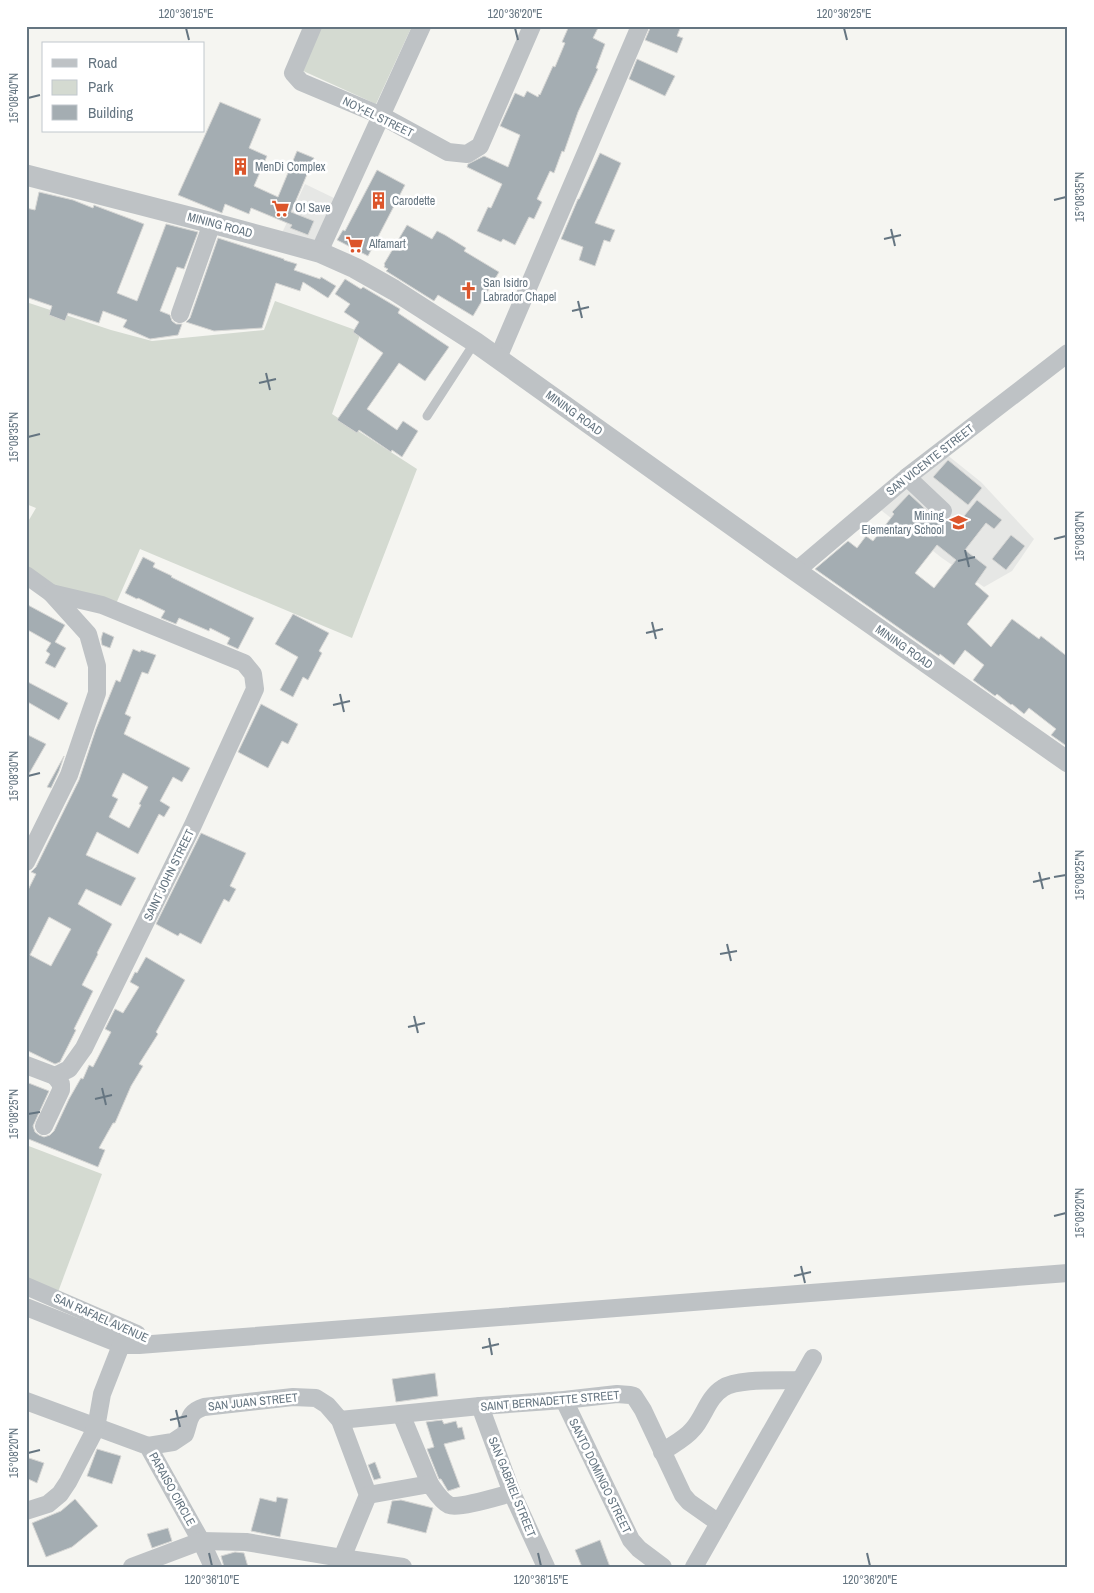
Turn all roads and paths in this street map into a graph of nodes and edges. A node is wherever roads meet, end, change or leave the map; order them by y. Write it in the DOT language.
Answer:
graph roads {
  1 [pos="314,26"];
  2 [pos="422,26"];
  3 [pos="532,26"];
  4 [pos="640,26"];
  5 [pos="382,116"];
  6 [pos="26,175"];
  7 [pos="212,223"];
  8 [pos="319,252"];
  9 [pos="180,314"];
  10 [pos="475,342"];
  11 [pos="1068,353"];
  12 [pos="498,358"];
  13 [pos="427,416"];
  14 [pos="907,477"];
  15 [pos="943,511"];
  16 [pos="796,571"];
  17 [pos="26,575"];
  18 [pos="51,594"];
  19 [pos="102,605"];
  20 [pos="88,634"];
  21 [pos="1068,762"];
  22 [pos="26,862"];
  23 [pos="26,1065"];
  24 [pos="55,1076"];
  25 [pos="44,1126"];
  26 [pos="1068,1273"];
  27 [pos="26,1286"];
  28 [pos="26,1307"];
  29 [pos="125,1337"];
  30 [pos="813,1358"];
  31 [pos="800,1380"];
  32 [pos="564,1400"];
  33 [pos="26,1401"];
  34 [pos="480,1406"];
  35 [pos="401,1414"];
  36 [pos="340,1420"];
  37 [pos="96,1428"];
  38 [pos="148,1446"];
  39 [pos="662,1452"];
  40 [pos="430,1484"];
  41 [pos="512,1493"];
  42 [pos="368,1495"];
  43 [pos="26,1511"];
  44 [pos="719,1523"];
  45 [pos="201,1540"];
  46 [pos="342,1558"];
  47 [pos="132,1567"];
  48 [pos="214,1567"];
  49 [pos="402,1567"];
  50 [pos="546,1567"];
  51 [pos="663,1567"];
  52 [pos="694,1567"];
  1 -- 5 [label="street, NOY-EL STREET"];
  2 -- 5 [label="street"];
  3 -- 5 [label="street, NOY-EL STREET"];
  4 -- 12 [label="street"];
  5 -- 8 [label="street"];
  6 -- 7 [label="street, MINING ROAD"];
  7 -- 8 [label="street, MINING ROAD"];
  7 -- 9 [label="street"];
  8 -- 10 [label="street, MINING ROAD"];
  10 -- 12 [label="street, MINING ROAD"];
  10 -- 13 [label="lane"];
  11 -- 14 [label="street, SAN VICENTE STREET"];
  12 -- 16 [label="street, MINING ROAD"];
  14 -- 15 [label="street"];
  14 -- 16 [label="street, SAN VICENTE STREET"];
  16 -- 21 [label="street, MINING ROAD"];
  17 -- 18 [label="street"];
  18 -- 19 [label="street"];
  18 -- 20 [label="street"];
  19 -- 20 [label="street"];
  19 -- 24 [label="street, SAINT JOHN STREET"];
  20 -- 22 [label="street"];
  23 -- 24 [label="street"];
  24 -- 25 [label="street"];
  26 -- 29 [label="street, SAN RAFAEL AVENUE"];
  27 -- 29 [label="street, SAN RAFAEL AVENUE"];
  28 -- 29 [label="street, SAN RAFAEL AVENUE"];
  29 -- 37 [label="street"];
  30 -- 31 [label="street"];
  31 -- 39 [label="street"];
  31 -- 44 [label="street"];
  32 -- 34 [label="street, SAINT BERNADETTE STREET"];
  32 -- 39 [label="street, SAINT BERNADETTE STREET"];
  32 -- 51 [label="street, SANTO DOMINGO STREET"];
  33 -- 37 [label="street, PARAISO CIRCLE"];
  34 -- 35 [label="street, SAINT BERNADETTE STREET"];
  34 -- 41 [label="street, SAN GABRIEL STREET"];
  35 -- 36 [label="street, SAINT BERNADETTE STREET"];
  35 -- 40 [label="street"];
  36 -- 38 [label="street, SAN JUAN STREET"];
  36 -- 42 [label="street, SAN JUAN STREET"];
  37 -- 38 [label="street, PARAISO CIRCLE"];
  37 -- 43 [label="street"];
  38 -- 45 [label="street, PARAISO CIRCLE"];
  39 -- 44 [label="street, SAINT BERNADETTE STREET"];
  40 -- 41 [label="street"];
  40 -- 42 [label="street"];
  41 -- 50 [label="street, SAN GABRIEL STREET"];
  42 -- 46 [label="street"];
  44 -- 52 [label="street"];
  45 -- 46 [label="street"];
  45 -- 47 [label="street"];
  45 -- 48 [label="street, PARAISO CIRCLE"];
  46 -- 49 [label="street"];
}
